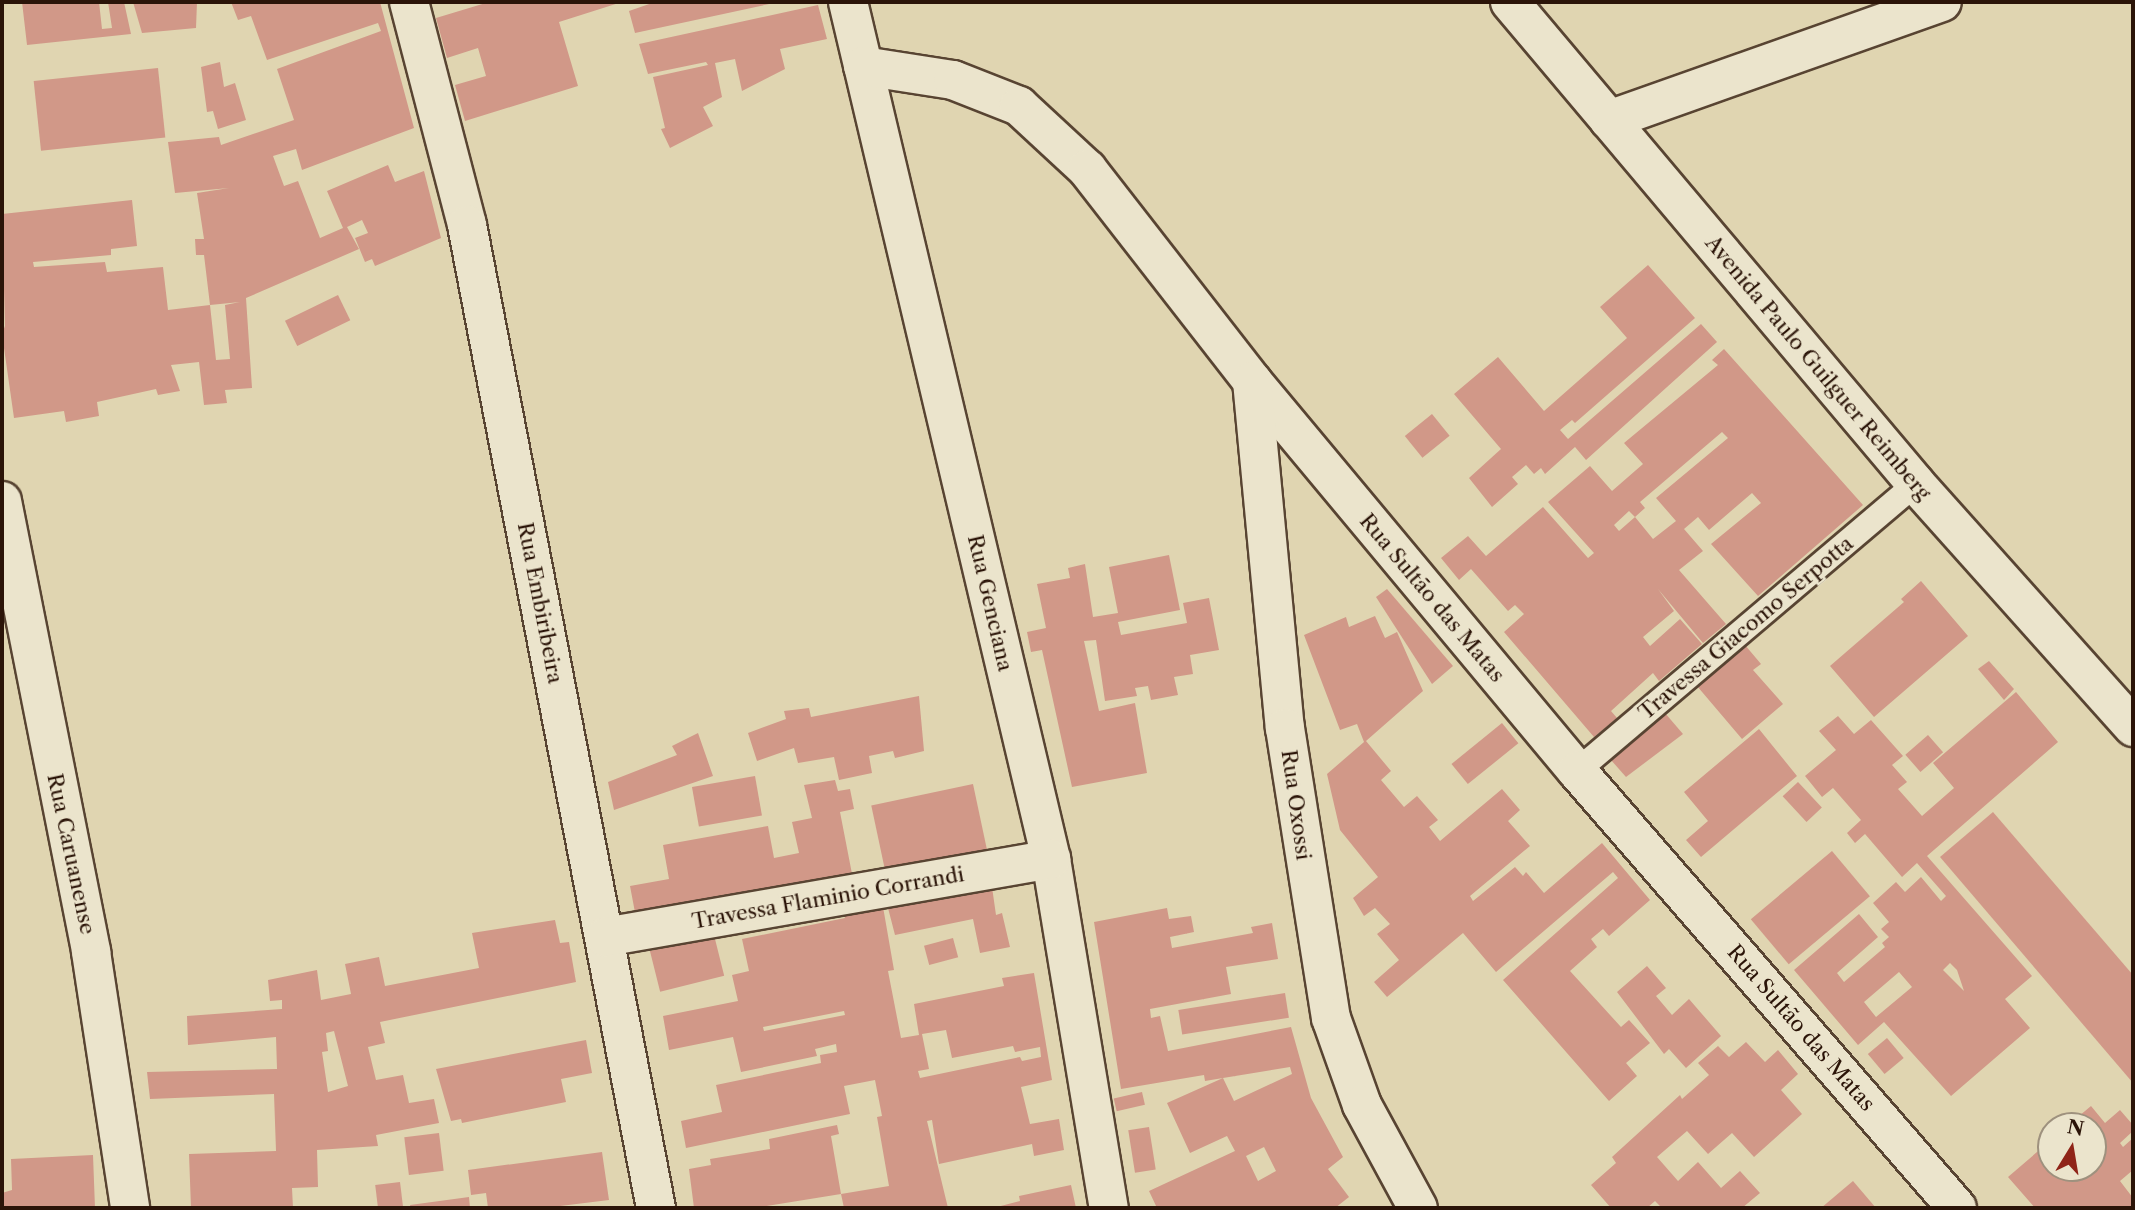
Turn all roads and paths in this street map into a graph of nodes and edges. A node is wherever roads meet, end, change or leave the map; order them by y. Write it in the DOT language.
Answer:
graph roads {
  1 [pos="409,2"];
  2 [pos="848,2"];
  3 [pos="1510,2"];
  4 [pos="1942,2"];
  5 [pos="863,66"];
  6 [pos="1609,120"];
  7 [pos="1252,381"];
  8 [pos="1916,484"];
  9 [pos="2,500"];
  10 [pos="2133,727"];
  11 [pos="1577,771"];
  12 [pos="1051,859"];
  13 [pos="605,937"];
  14 [pos="130,1208"];
  15 [pos="656,1208"];
  16 [pos="1109,1208"];
  17 [pos="1418,1208"];
  18 [pos="1957,1208"];
  1 -- 13 [label="street, Rua Embiribeira"];
  2 -- 5 [label="street, Rua Genciana"];
  3 -- 6 [label="street, Avenida Paulo Guilguer Reimberg"];
  4 -- 6 [label="street"];
  5 -- 7 [label="street, Rua Sultão das Matas"];
  5 -- 12 [label="street, Rua Genciana"];
  6 -- 8 [label="street, Avenida Paulo Guilguer Reimberg"];
  7 -- 11 [label="street, Rua Sultão das Matas"];
  7 -- 17 [label="street, Rua Oxossi"];
  8 -- 10 [label="street, Avenida Paulo Guilguer Reimberg"];
  8 -- 11 [label="lane, Travessa Giacomo Serpotta"];
  9 -- 14 [label="street, Rua Caruanense"];
  11 -- 18 [label="street, Rua Sultão das Matas"];
  12 -- 13 [label="street, Travessa Flaminio Corrandi"];
  12 -- 16 [label="street, Rua Genciana"];
  13 -- 15 [label="street, Rua Embiribeira"];
}
